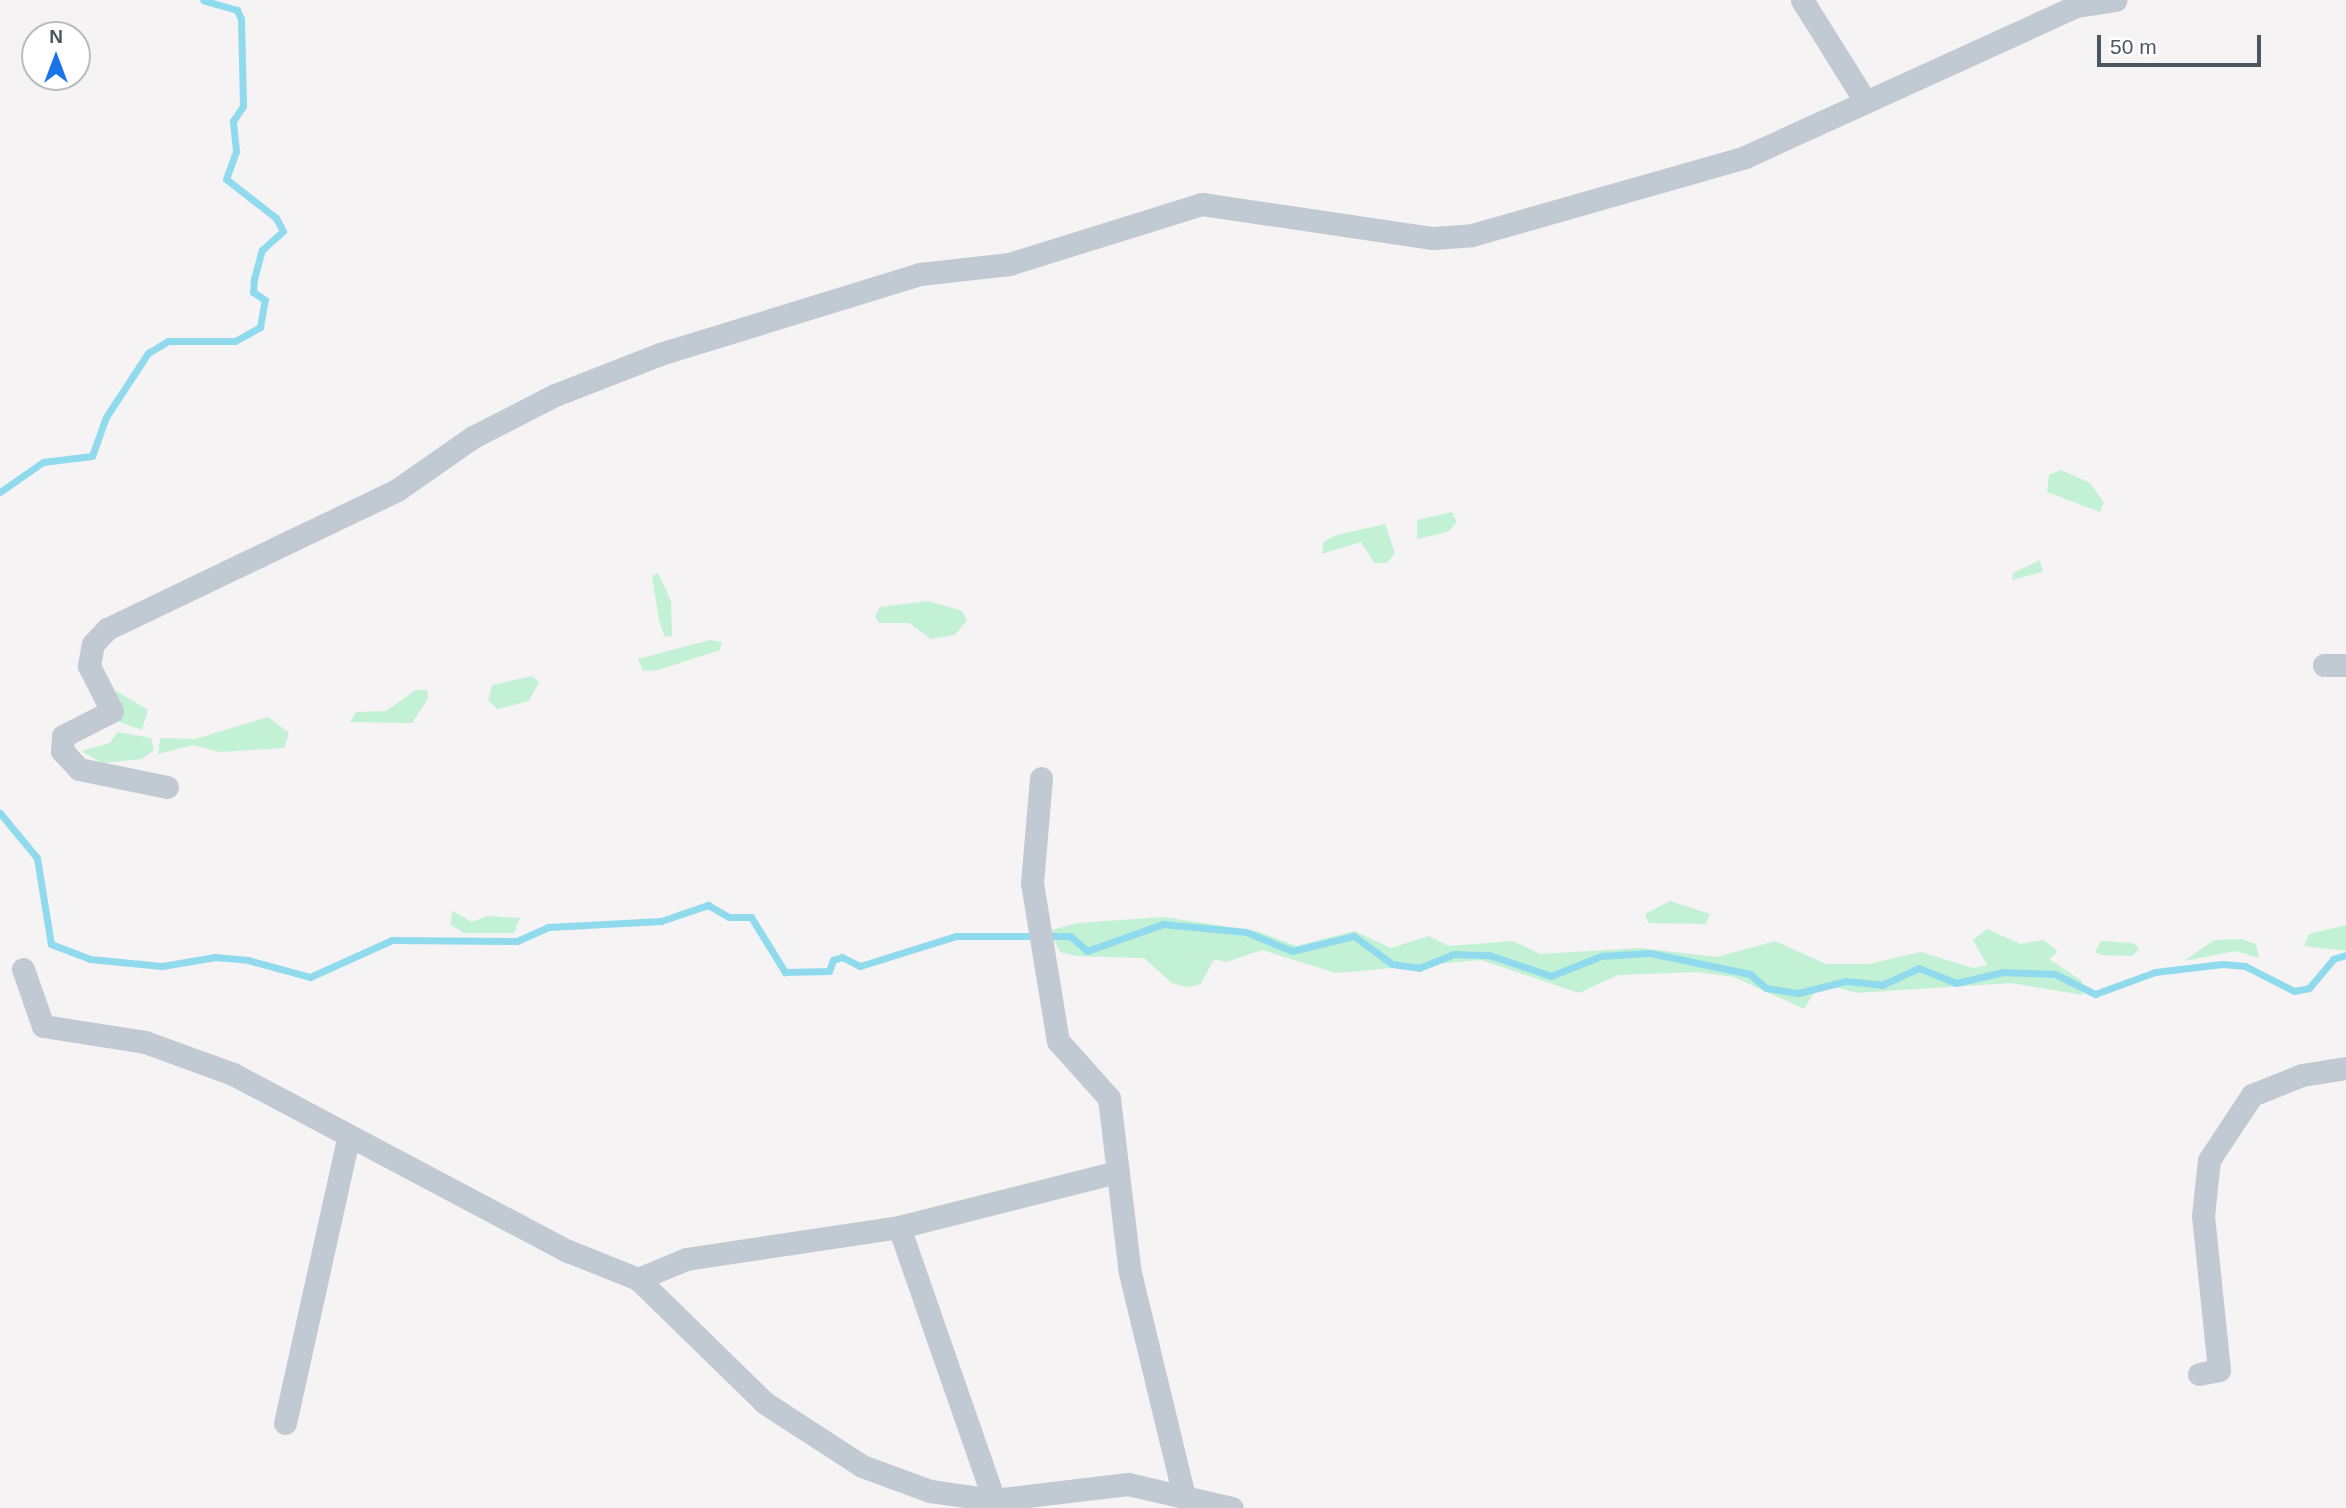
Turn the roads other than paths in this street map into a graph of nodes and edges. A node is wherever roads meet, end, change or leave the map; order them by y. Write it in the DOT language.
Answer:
graph roads {
  1 [pos="1802,0"];
  2 [pos="2116,0"];
  3 [pos="2075,3"];
  4 [pos="1865,101"];
  5 [pos="1041,778"];
  6 [pos="167,787"];
  7 [pos="23,969"];
  8 [pos="2346,1068"];
  9 [pos="348,1139"];
  10 [pos="1116,1172"];
  11 [pos="899,1227"];
  12 [pos="638,1279"];
  13 [pos="2199,1374"];
  14 [pos="285,1423"];
  15 [pos="1184,1497"];
  16 [pos="994,1500"];
  17 [pos="1232,1508"];
  1 -- 4 [label="street"];
  2 -- 3 [label="street"];
  3 -- 4 [label="street"];
  4 -- 6 [label="street"];
  5 -- 10 [label="street"];
  7 -- 9 [label="street"];
  8 -- 13 [label="street"];
  9 -- 12 [label="street"];
  9 -- 14 [label="street"];
  10 -- 11 [label="street"];
  10 -- 15 [label="street"];
  11 -- 12 [label="street"];
  11 -- 16 [label="street"];
  12 -- 16 [label="street"];
  15 -- 16 [label="street"];
  15 -- 17 [label="street"];
}
